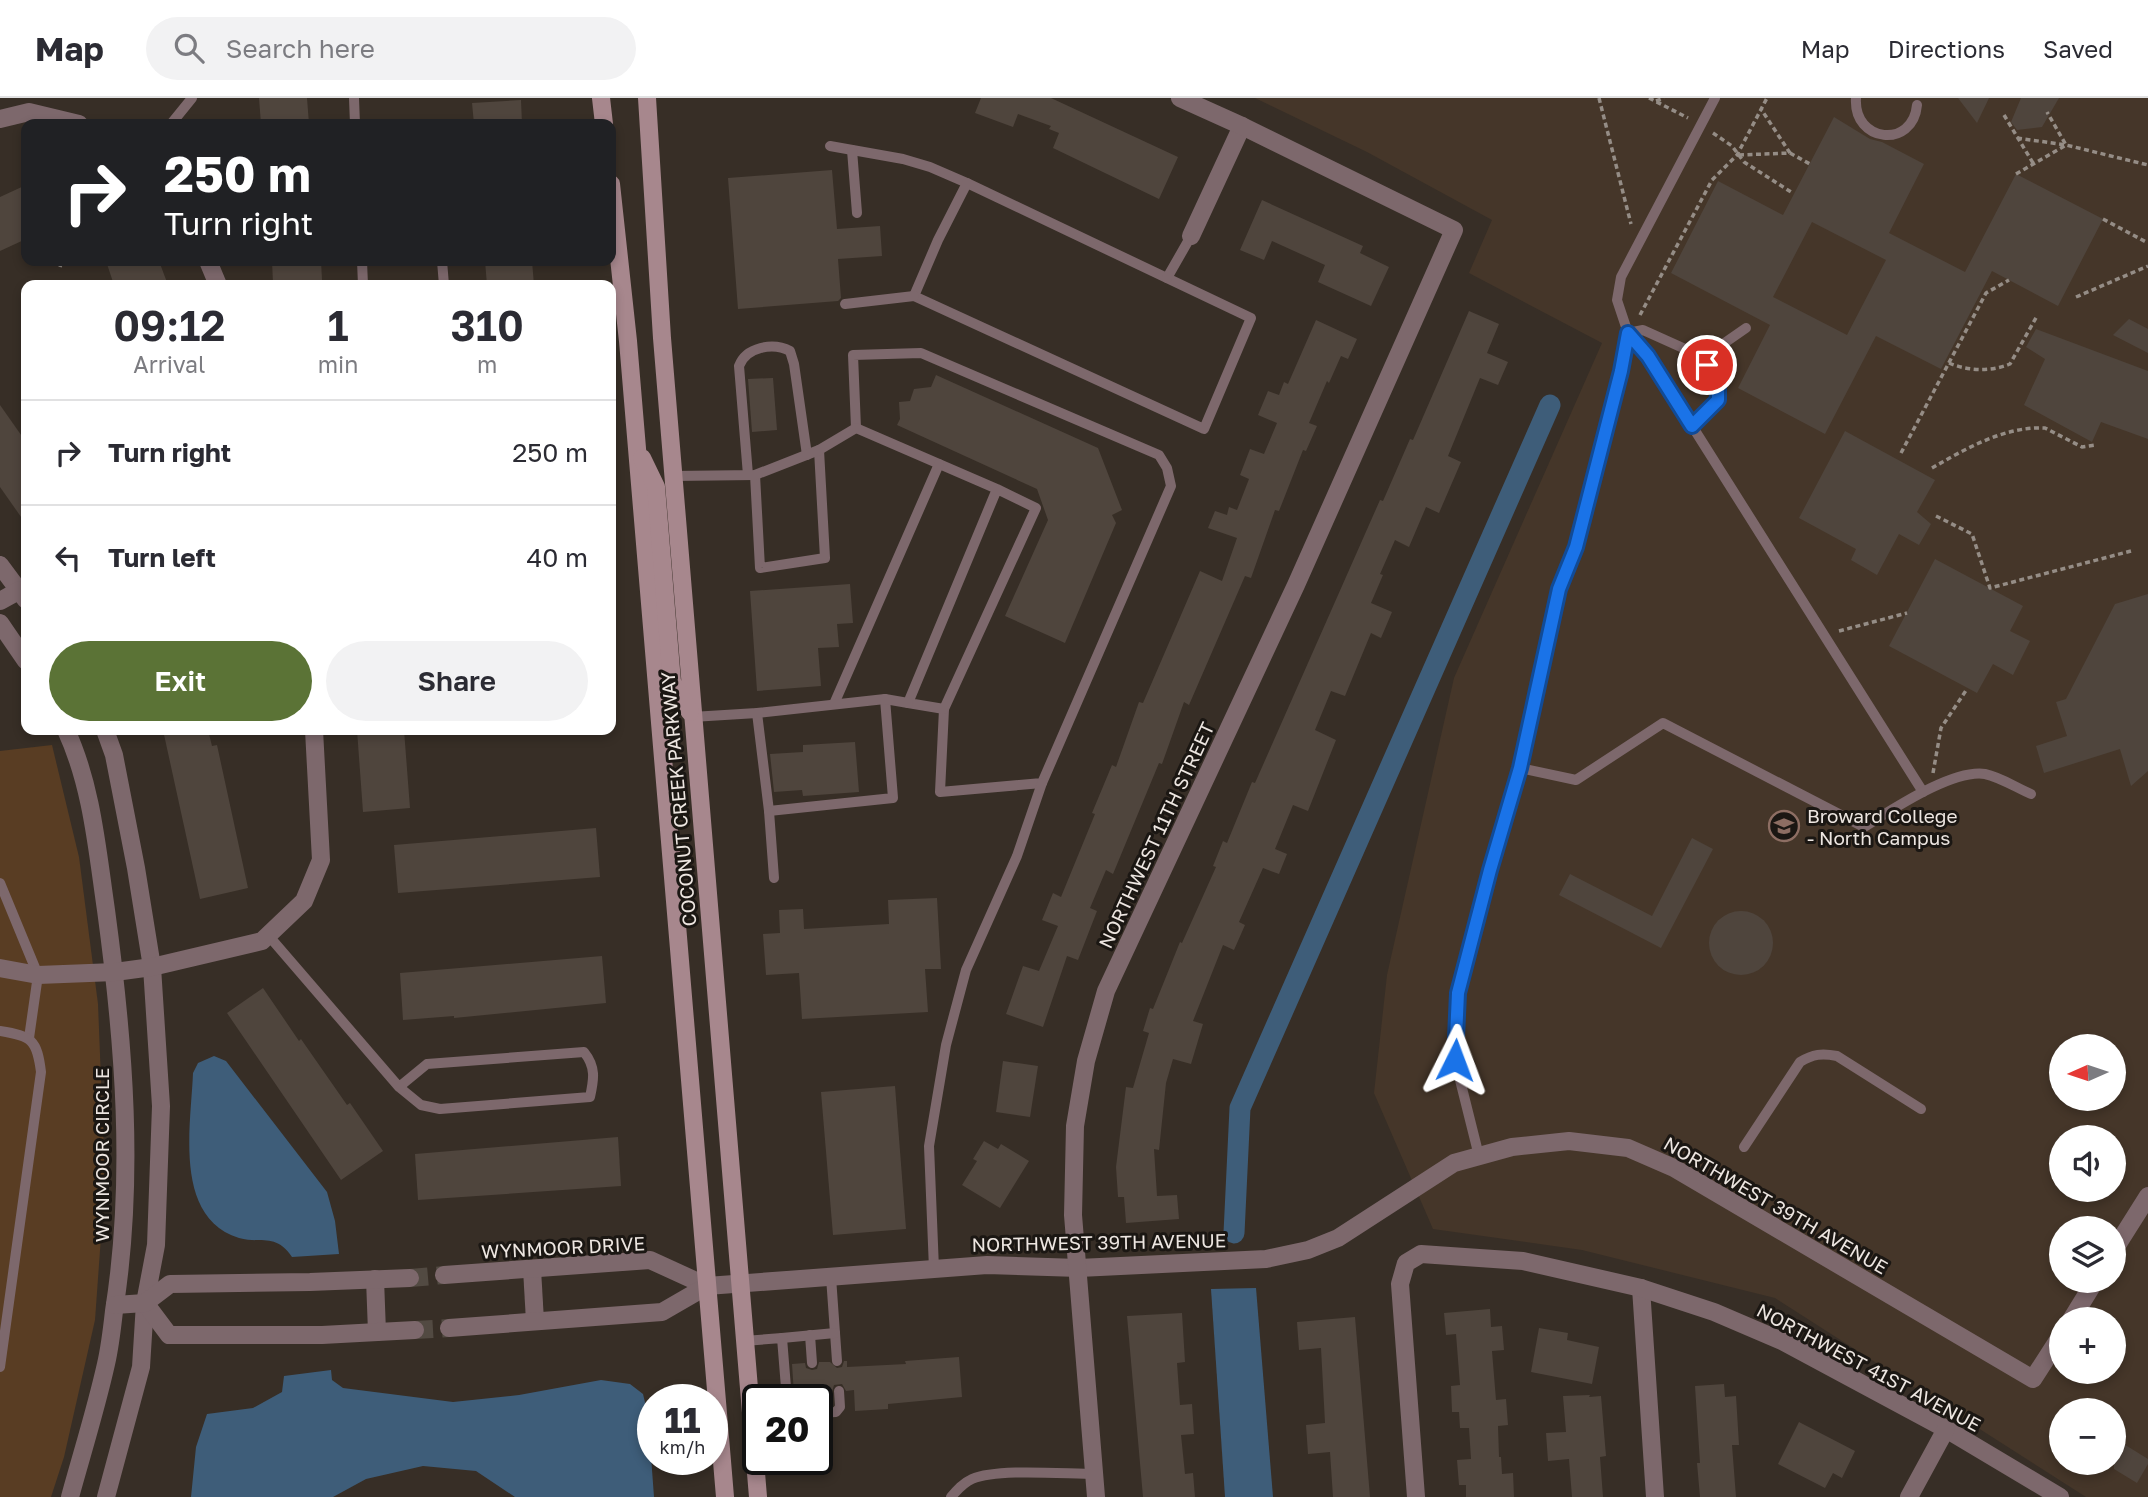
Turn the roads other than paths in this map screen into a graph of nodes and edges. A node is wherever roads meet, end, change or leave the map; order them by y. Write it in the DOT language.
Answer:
graph roads {
  1 [pos="192,98"];
  2 [pos="354,98"];
  3 [pos="601,98"];
  4 [pos="647,98"];
  5 [pos="1180,98"];
  6 [pos="1714,98"];
  7 [pos="1856,98"];
  8 [pos="1917,105"];
  9 [pos="0,119"];
  10 [pos="58,119"];
  11 [pos="175,119"];
  12 [pos="355,119"];
  13 [pos="603,119"];
  14 [pos="1242,126"];
  15 [pos="830,146"];
  16 [pos="852,150"];
  17 [pos="967,183"];
  18 [pos="856,213"];
  19 [pos="616,235"];
  20 [pos="1191,236"];
  21 [pos="1167,278"];
  22 [pos="915,296"];
  23 [pos="845,304"];
  24 [pos="1746,328"];
  25 [pos="1628,333"];
  26 [pos="1700,360"];
  27 [pos="1692,426"];
  28 [pos="856,428"];
  29 [pos="637,449"];
  30 [pos="819,450"];
  31 [pos="807,455"];
  32 [pos="939,464"];
  33 [pos="752,475"];
  34 [pos="673,476"];
  35 [pos="997,489"];
  36 [pos="0,565"];
  37 [pos="21,592"];
  38 [pos="21,596"];
  39 [pos="0,601"];
  40 [pos="0,623"];
  41 [pos="21,654"];
  42 [pos="885,699"];
  43 [pos="908,703"];
  44 [pos="834,704"];
  45 [pos="944,709"];
  46 [pos="757,713"];
  47 [pos="692,717"];
  48 [pos="68,735"];
  49 [pos="107,735"];
  50 [pos="314,735"];
  51 [pos="1520,768"];
  52 [pos="1042,783"];
  53 [pos="1927,790"];
  54 [pos="2031,794"];
  55 [pos="769,811"];
  56 [pos="774,878"];
  57 [pos="0,883"];
  58 [pos="268,935"];
  59 [pos="152,967"];
  60 [pos="0,968"];
  61 [pos="115,972"];
  62 [pos="38,975"];
  63 [pos="0,1031"];
  64 [pos="29,1038"];
  65 [pos="399,1087"];
  66 [pos="1921,1109"];
  67 [pos="1744,1147"];
  68 [pos="1479,1156"];
  69 [pos="2148,1196"];
  70 [pos="2126,1231"];
  71 [pos="1079,1268"];
  72 [pos="532,1269"];
  73 [pos="934,1269"];
  74 [pos="444,1275"];
  75 [pos="831,1277"];
  76 [pos="411,1278"];
  77 [pos="375,1279"];
  78 [pos="738,1284"];
  79 [pos="707,1286"];
  80 [pos="1641,1288"];
  81 [pos="145,1303"];
  82 [pos="115,1305"];
  83 [pos="535,1321"];
  84 [pos="449,1328"];
  85 [pos="415,1330"];
  86 [pos="377,1332"];
  87 [pos="835,1333"];
  88 [pos="810,1335"];
  89 [pos="782,1338"];
  90 [pos="744,1341"];
  91 [pos="2049,1355"];
  92 [pos="837,1362"];
  93 [pos="812,1363"];
  94 [pos="0,1367"];
  95 [pos="750,1384"];
  96 [pos="786,1384"];
  97 [pos="839,1391"];
  98 [pos="833,1412"];
  99 [pos="1946,1429"];
  100 [pos="1095,1474"];
  101 [pos="757,1475"];
  102 [pos="70,1497"];
  103 [pos="106,1497"];
  104 [pos="725,1497"];
  105 [pos="758,1497"];
  106 [pos="951,1497"];
  107 [pos="1097,1497"];
  108 [pos="1416,1497"];
  109 [pos="1655,1497"];
  110 [pos="1909,1497"];
  111 [pos="2060,1497"];
  1 -- 11 [label="lane"];
  2 -- 12 [label="lane"];
  3 -- 13 [label="main road"];
  4 -- 34 [label="main road, COCONUT CREEK PARKWAY"];
  5 -- 14 [label="street"];
  6 -- 25 [label="lane"];
  7 -- 8 [label="lane"];
  9 -- 10 [label="street"];
  14 -- 20 [label="street"];
  14 -- 71 [label="street, NORTHWEST 11TH STREET"];
  15 -- 16 [label="lane"];
  16 -- 17 [label="lane"];
  16 -- 18 [label="lane"];
  17 -- 21 [label="lane"];
  17 -- 22 [label="lane"];
  19 -- 29 [label="main road, COCONUT CREEK PARKWAY"];
  20 -- 21 [label="lane"];
  21 -- 22 [label="lane"];
  22 -- 23 [label="lane"];
  24 -- 26 [label="lane"];
  25 -- 26 [label="lane"];
  25 -- 27 [label="lane"];
  25 -- 51 [label="lane"];
  26 -- 27 [label="lane"];
  27 -- 53 [label="lane"];
  28 -- 30 [label="lane"];
  28 -- 32 [label="lane"];
  28 -- 52 [label="lane"];
  29 -- 47 [label="main road"];
  29 -- 79 [label="main road, COCONUT CREEK PARKWAY"];
  30 -- 31 [label="lane"];
  30 -- 33 [label="lane"];
  31 -- 33 [label="lane"];
  31 -- 33 [label="lane"];
  32 -- 35 [label="lane"];
  32 -- 44 [label="lane"];
  33 -- 34 [label="lane"];
  34 -- 47 [label="main road, COCONUT CREEK PARKWAY"];
  35 -- 43 [label="lane"];
  35 -- 45 [label="lane"];
  36 -- 37 [label="street"];
  38 -- 39 [label="street"];
  40 -- 41 [label="street"];
  42 -- 43 [label="lane"];
  42 -- 44 [label="lane"];
  42 -- 55 [label="lane"];
  43 -- 45 [label="lane"];
  44 -- 46 [label="lane"];
  45 -- 52 [label="lane"];
  46 -- 47 [label="lane"];
  46 -- 55 [label="lane"];
  47 -- 78 [label="main road, COCONUT CREEK PARKWAY"];
  48 -- 61 [label="street, WYNMOOR CIRCLE"];
  49 -- 59 [label="street"];
  50 -- 58 [label="street"];
  51 -- 53 [label="lane"];
  51 -- 68 [label="lane"];
  52 -- 73 [label="lane"];
  53 -- 54 [label="lane"];
  55 -- 56 [label="lane"];
  57 -- 62 [label="lane"];
  58 -- 59 [label="street"];
  58 -- 65 [label="lane"];
  59 -- 61 [label="street"];
  59 -- 81 [label="street"];
  60 -- 62 [label="street"];
  61 -- 62 [label="street"];
  61 -- 82 [label="street, WYNMOOR CIRCLE"];
  62 -- 64 [label="lane"];
  63 -- 64 [label="lane"];
  64 -- 94 [label="lane"];
  65 -- 65 [label="lane"];
  66 -- 67 [label="lane"];
  68 -- 71 [label="street, NORTHWEST 39TH AVENUE"];
  68 -- 91 [label="street, NORTHWEST 39TH AVENUE"];
  69 -- 70 [label="street"];
  71 -- 73 [label="street, NORTHWEST 39TH AVENUE"];
  71 -- 100 [label="street, NORTHWEST 11TH STREET"];
  72 -- 74 [label="street, WYNMOOR DRIVE"];
  72 -- 79 [label="street, WYNMOOR DRIVE"];
  72 -- 83 [label="street"];
  73 -- 75 [label="street, NORTHWEST 39TH AVENUE"];
  75 -- 78 [label="street, NORTHWEST 39TH AVENUE"];
  75 -- 87 [label="lane"];
  76 -- 77 [label="street"];
  77 -- 81 [label="street"];
  77 -- 86 [label="street"];
  78 -- 79 [label="street, NORTHWEST 39TH AVENUE"];
  78 -- 90 [label="main road, COCONUT CREEK PARKWAY"];
  79 -- 83 [label="street"];
  79 -- 104 [label="main road, COCONUT CREEK PARKWAY"];
  80 -- 99 [label="street, NORTHWEST 41ST AVENUE"];
  80 -- 108 [label="street, NORTHWEST 41ST AVENUE"];
  80 -- 109 [label="street"];
  81 -- 82 [label="street"];
  81 -- 86 [label="street"];
  81 -- 103 [label="street"];
  82 -- 102 [label="street, WYNMOOR CIRCLE"];
  83 -- 84 [label="street"];
  85 -- 86 [label="street"];
  87 -- 88 [label="lane"];
  87 -- 92 [label="lane"];
  88 -- 89 [label="lane"];
  88 -- 93 [label="lane"];
  89 -- 90 [label="lane"];
  89 -- 96 [label="lane"];
  90 -- 95 [label="main road, COCONUT CREEK PARKWAY"];
  97 -- 98 [label="lane"];
  99 -- 110 [label="street"];
  99 -- 111 [label="street, NORTHWEST 41ST AVENUE"];
  100 -- 106 [label="lane"];
  100 -- 107 [label="street, NORTHWEST 11TH STREET"];
  101 -- 105 [label="main road, COCONUT CREEK PARKWAY"];
}
